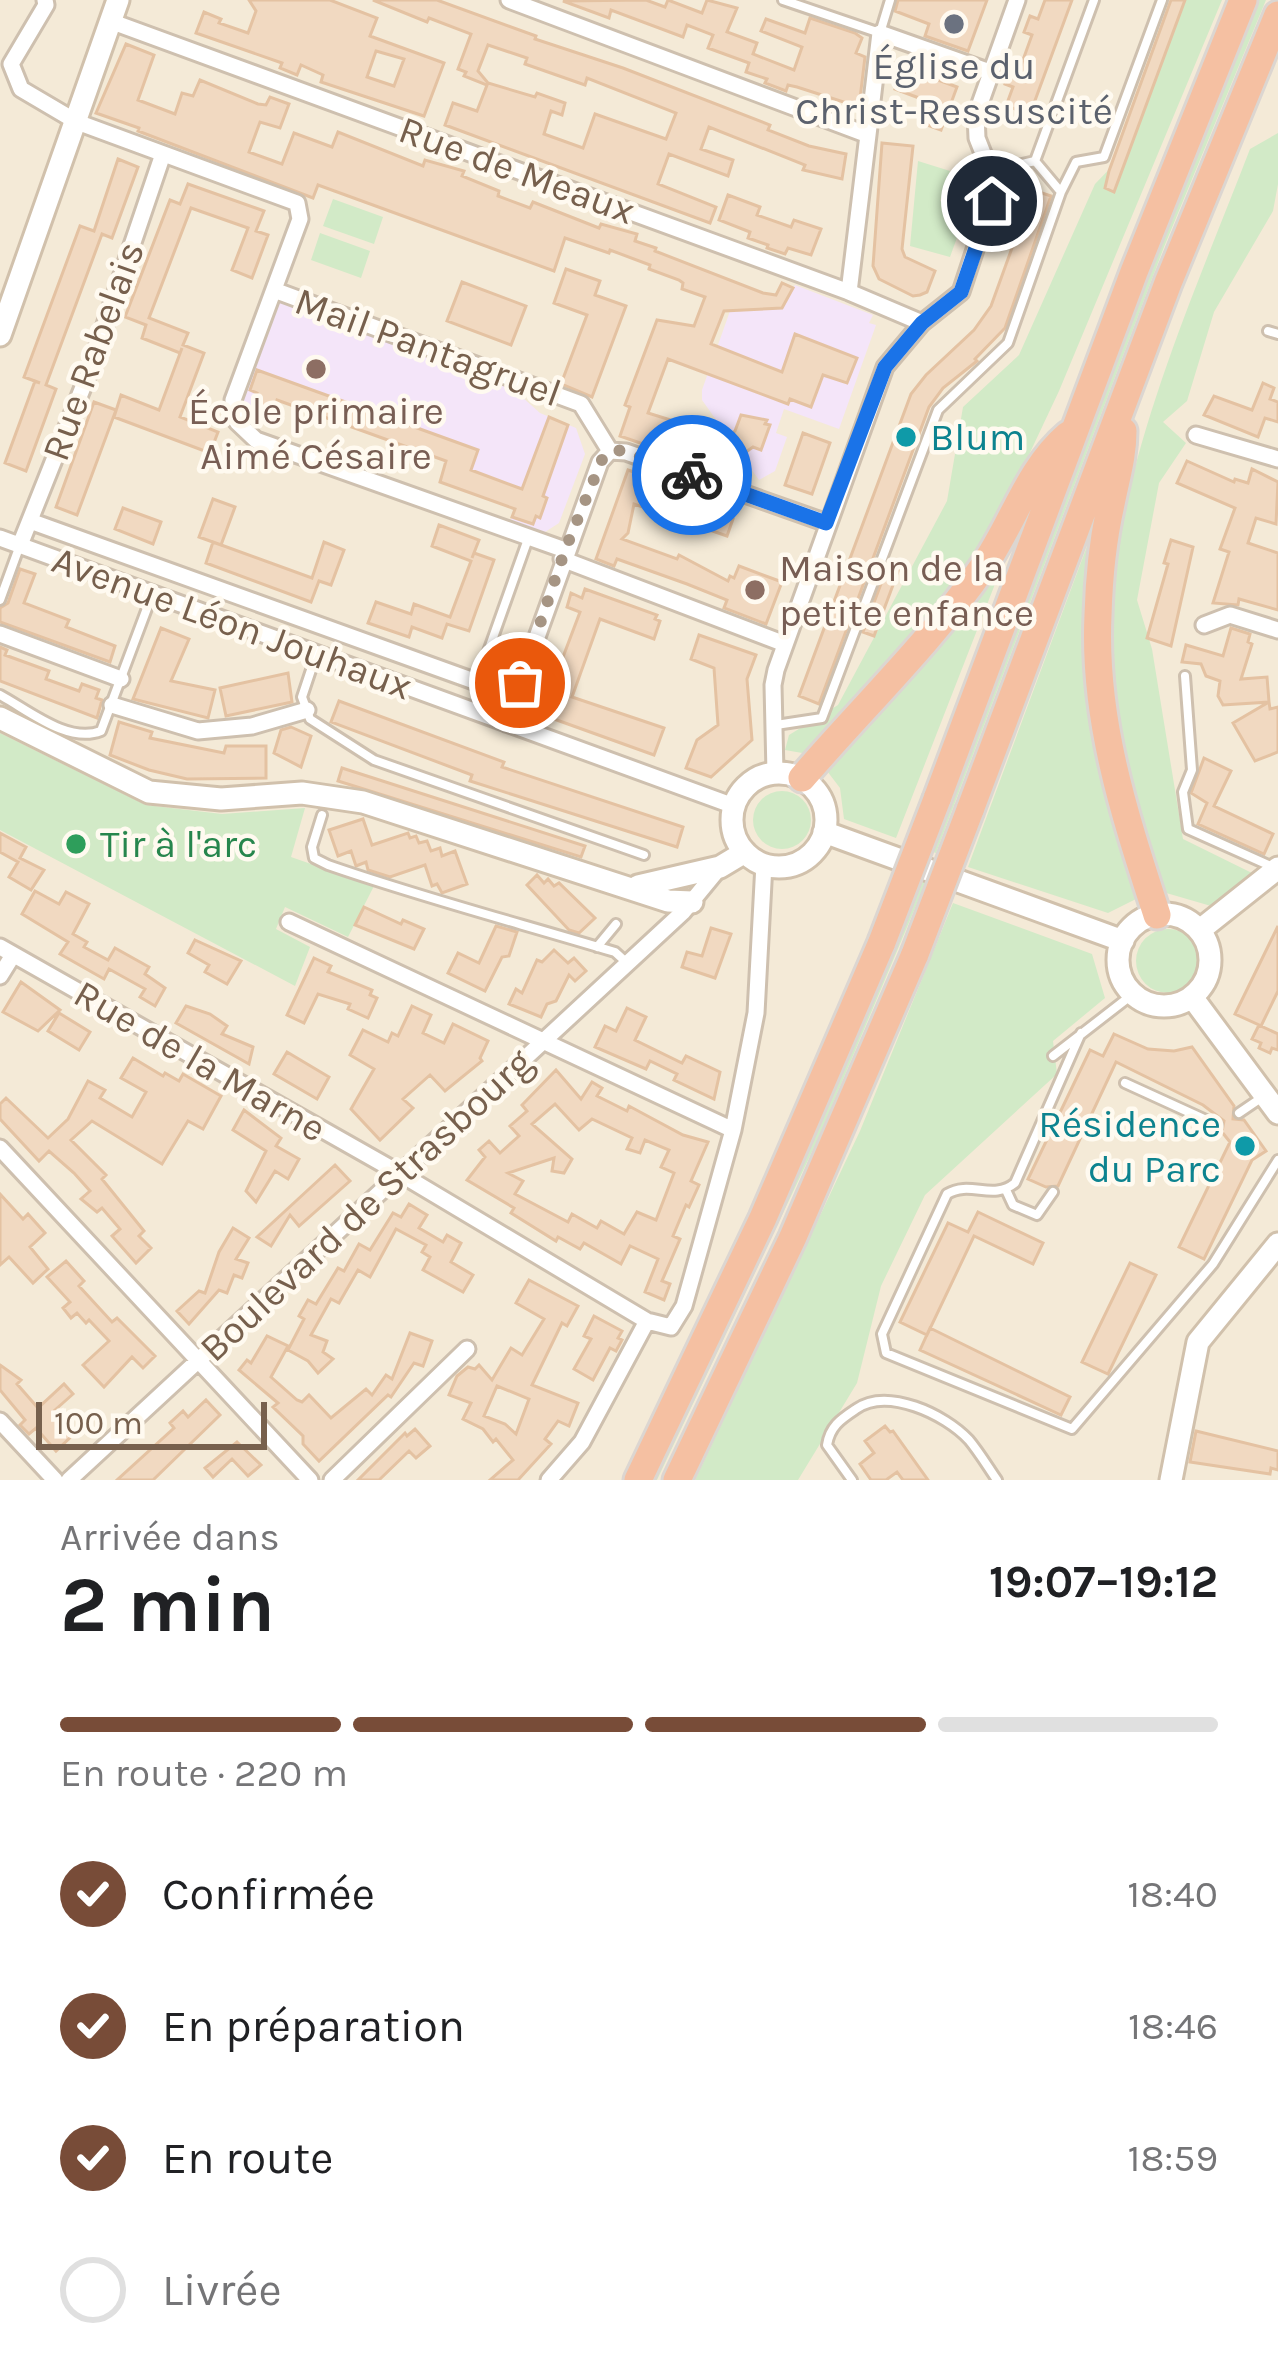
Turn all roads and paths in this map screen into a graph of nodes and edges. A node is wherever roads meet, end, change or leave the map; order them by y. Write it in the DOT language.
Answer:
graph roads {
  1 [pos="45,0"];
  2 [pos="509,0"];
  3 [pos="783,0"];
  4 [pos="890,0"];
  5 [pos="1017,0"];
  6 [pos="1094,0"];
  7 [pos="1162,0"];
  8 [pos="1244,0"];
  9 [pos="114,11"];
  10 [pos="1278,16"];
  11 [pos="880,33"];
  12 [pos="990,72"];
  13 [pos="76,122"];
  14 [pos="868,135"];
  15 [pos="163,154"];
  16 [pos="1035,161"];
  17 [pos="990,171"];
  18 [pos="1061,193"];
  19 [pos="274,290"];
  20 [pos="849,292"];
  21 [pos="922,323"];
  22 [pos="0,335"];
  23 [pos="1123,409"];
  24 [pos="1076,428"];
  25 [pos="1196,435"];
  26 [pos="610,451"];
  27 [pos="1278,459"];
  28 [pos="30,521"];
  29 [pos="826,523"];
  30 [pos="0,538"];
  31 [pos="529,538"];
  32 [pos="20,545"];
  33 [pos="564,555"];
  34 [pos="152,594"];
  35 [pos="0,600"];
  36 [pos="1204,625"];
  37 [pos="1278,630"];
  38 [pos="0,634"];
  39 [pos="785,644"];
  40 [pos="316,653"];
  41 [pos="484,660"];
  42 [pos="1185,676"];
  43 [pos="121,679"];
  44 [pos="0,695"];
  45 [pos="112,705"];
  46 [pos="307,710"];
  47 [pos="0,718"];
  48 [pos="502,721"];
  49 [pos="775,725"];
  50 [pos="788,776"];
  51 [pos="734,806"];
  52 [pos="322,814"];
  53 [pos="824,832"];
  54 [pos="644,855"];
  55 [pos="754,858"];
  56 [pos="720,867"];
  57 [pos="1277,869"];
  58 [pos="633,887"];
  59 [pos="668,901"];
  60 [pos="692,902"];
  61 [pos="1156,914"];
  62 [pos="289,922"];
  63 [pos="616,924"];
  64 [pos="1200,930"];
  65 [pos="663,931"];
  66 [pos="1123,941"];
  67 [pos="597,947"];
  68 [pos="6,951"];
  69 [pos="627,963"];
  70 [pos="0,976"];
  71 [pos="1133,994"];
  72 [pos="1192,997"];
  73 [pos="1081,1033"];
  74 [pos="542,1042"];
  75 [pos="1054,1056"];
  76 [pos="1125,1083"];
  77 [pos="1271,1104"];
  78 [pos="1239,1113"];
  79 [pos="1217,1125"];
  80 [pos="733,1130"];
  81 [pos="0,1148"];
  82 [pos="1278,1160"];
  83 [pos="399,1173"];
  84 [pos="1006,1190"];
  85 [pos="1053,1192"];
  86 [pos="1278,1244"];
  87 [pos="647,1321"];
  88 [pos="467,1349"];
  89 [pos="197,1361"];
  90 [pos="0,1421"];
  91 [pos="55,1480"];
  92 [pos="69,1480"];
  93 [pos="310,1480"];
  94 [pos="332,1480"];
  95 [pos="549,1480"];
  96 [pos="638,1480"];
  97 [pos="677,1480"];
  98 [pos="852,1480"];
  99 [pos="997,1480"];
  100 [pos="1172,1480"];
  1 -- 13 [label="street"];
  2 -- 14 [label="street"];
  3 -- 11 [label="lane"];
  4 -- 11 [label="lane"];
  5 -- 12 [label="street"];
  6 -- 16 [label="lane"];
  7 -- 18 [label="lane"];
  8 -- 24 [label="highway"];
  9 -- 13 [label="street"];
  9 -- 20 [label="street, Rue de Meaux"];
  10 -- 23 [label="highway"];
  11 -- 12 [label="street"];
  11 -- 14 [label="street"];
  12 -- 17 [label="street"];
  13 -- 15 [label="street"];
  13 -- 22 [label="street"];
  14 -- 20 [label="street"];
  15 -- 19 [label="street"];
  15 -- 28 [label="street, Rue Rabelais"];
  16 -- 17 [label="lane"];
  16 -- 18 [label="lane"];
  17 -- 21 [label="street"];
  18 -- 49 [label="lane"];
  19 -- 26 [label="street, Mail Pantagruel"];
  19 -- 31 [label="street"];
  20 -- 21 [label="street, Rue de Meaux"];
  21 -- 29 [label="street"];
  23 -- 61 [label="highway"];
  23 -- 97 [label="highway, bridge"];
  24 -- 50 [label="highway"];
  24 -- 96 [label="highway, bridge"];
  25 -- 27 [label="street"];
  26 -- 29 [label="street"];
  26 -- 33 [label="street"];
  28 -- 32 [label="street, Rue Rabelais"];
  28 -- 48 [label="street"];
  29 -- 39 [label="street"];
  30 -- 32 [label="street, Avenue Léon Jouhaux"];
  31 -- 33 [label="street"];
  31 -- 41 [label="lane"];
  32 -- 34 [label="street, Avenue Léon Jouhaux"];
  32 -- 35 [label="lane"];
  33 -- 39 [label="street"];
  33 -- 48 [label="street"];
  34 -- 40 [label="street, Avenue Léon Jouhaux"];
  34 -- 43 [label="lane"];
  36 -- 37 [label="street"];
  38 -- 43 [label="street"];
  39 -- 49 [label="street"];
  40 -- 46 [label="lane"];
  40 -- 48 [label="street, Avenue Léon Jouhaux"];
  42 -- 57 [label="lane"];
  43 -- 45 [label="lane"];
  44 -- 45 [label="lane"];
  45 -- 46 [label="street"];
  46 -- 54 [label="lane"];
  47 -- 58 [label="street"];
  48 -- 51 [label="street, Avenue Léon Jouhaux"];
  49 -- 50 [label="street"];
  50 -- 51 [label="street"];
  50 -- 53 [label="street"];
  51 -- 55 [label="street"];
  52 -- 67 [label="lane"];
  53 -- 55 [label="street"];
  53 -- 66 [label="street"];
  55 -- 56 [label="street"];
  55 -- 80 [label="street"];
  56 -- 58 [label="street"];
  56 -- 59 [label="lane"];
  56 -- 60 [label="street, Boulevard de Strasbourg"];
  57 -- 64 [label="street"];
  58 -- 59 [label="street"];
  59 -- 60 [label="street"];
  59 -- 65 [label="street"];
  60 -- 65 [label="street, Boulevard de Strasbourg"];
  61 -- 64 [label="street"];
  61 -- 66 [label="street"];
  62 -- 74 [label="street"];
  63 -- 67 [label="lane"];
  64 -- 72 [label="street"];
  65 -- 69 [label="street, Boulevard de Strasbourg"];
  66 -- 71 [label="street"];
  67 -- 69 [label="lane"];
  68 -- 70 [label="street"];
  68 -- 83 [label="street, Rue de la Marne"];
  69 -- 74 [label="street, Boulevard de Strasbourg"];
  71 -- 72 [label="street"];
  71 -- 73 [label="lane"];
  72 -- 77 [label="street"];
  73 -- 75 [label="lane"];
  73 -- 84 [label="lane"];
  74 -- 80 [label="street"];
  74 -- 83 [label="street, Boulevard de Strasbourg"];
  76 -- 79 [label="lane"];
  77 -- 78 [label="lane"];
  80 -- 87 [label="street"];
  81 -- 89 [label="street"];
  82 -- 84 [label="lane"];
  83 -- 87 [label="street, Rue de la Marne"];
  83 -- 89 [label="street, Boulevard de Strasbourg"];
  84 -- 85 [label="lane"];
  86 -- 100 [label="street"];
  87 -- 95 [label="street"];
  88 -- 94 [label="street"];
  89 -- 92 [label="street, Boulevard de Strasbourg"];
  89 -- 93 [label="street"];
  90 -- 91 [label="street"];
  98 -- 99 [label="lane"];
}
